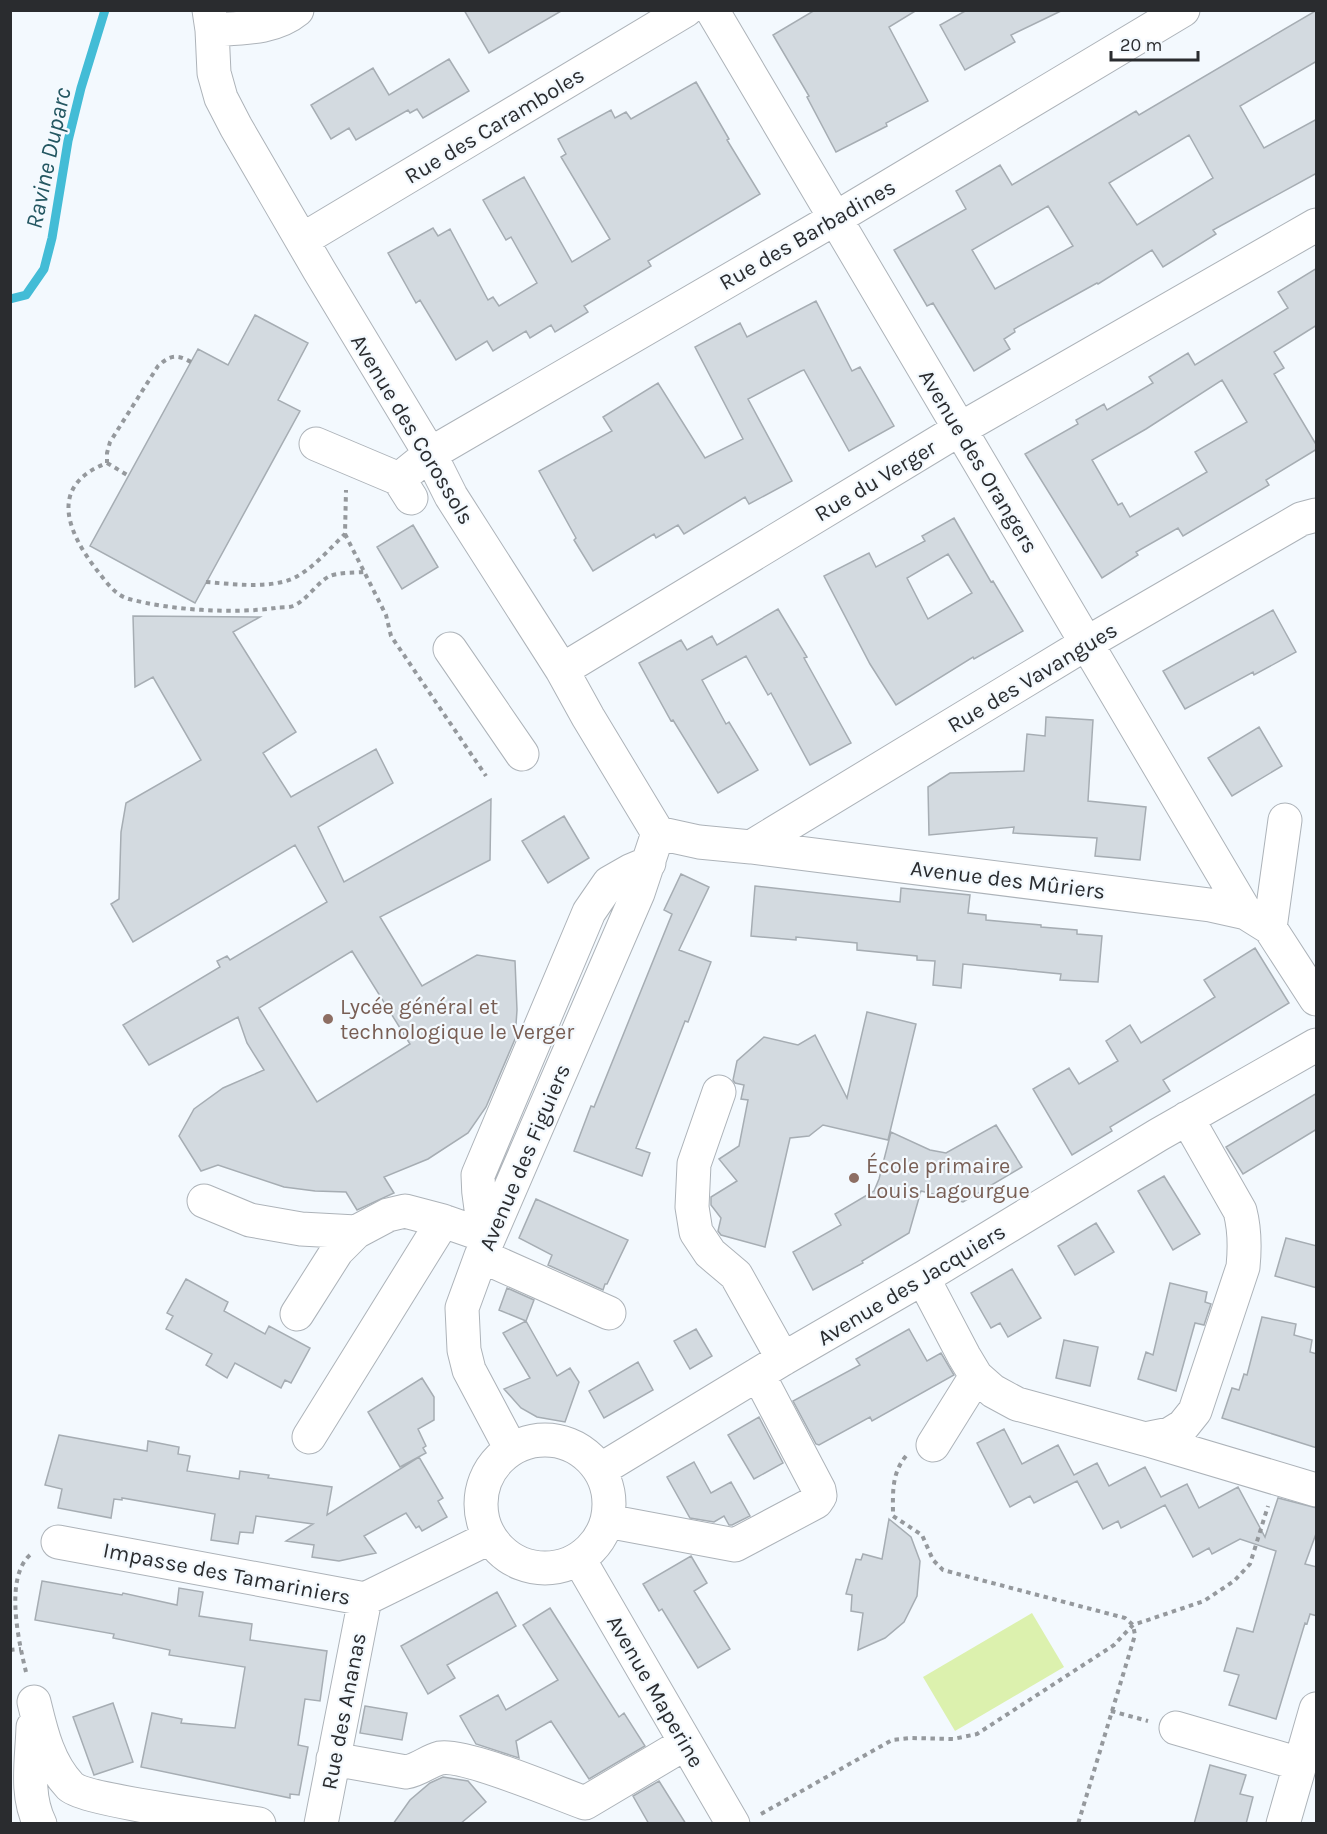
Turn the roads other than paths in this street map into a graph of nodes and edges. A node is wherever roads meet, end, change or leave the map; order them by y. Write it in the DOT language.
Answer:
graph roads {
  1 [pos="297,10"];
  2 [pos="686,10"];
  3 [pos="712,10"];
  4 [pos="1182,10"];
  5 [pos="211,20"];
  6 [pos="836,218"];
  7 [pos="1317,225"];
  8 [pos="302,240"];
  9 [pos="960,429"];
  10 [pos="316,444"];
  11 [pos="430,454"];
  12 [pos="1317,515"];
  13 [pos="1087,643"];
  14 [pos="450,649"];
  15 [pos="562,670"];
  16 [pos="522,754"];
  17 [pos="1285,820"];
  18 [pos="751,847"];
  19 [pos="653,848"];
  20 [pos="1258,920"];
  21 [pos="1317,999"];
  22 [pos="1317,1045"];
  23 [pos="719,1092"];
  24 [pos="1187,1118"];
  25 [pos="204,1202"];
  26 [pos="443,1221"];
  27 [pos="356,1232"];
  28 [pos="485,1247"];
  29 [pos="923,1278"];
  30 [pos="609,1313"];
  31 [pos="297,1314"];
  32 [pos="771,1367"];
  33 [pos="976,1376"];
  34 [pos="309,1437"];
  35 [pos="1145,1439"];
  36 [pos="933,1445"];
  37 [pos="511,1449"];
  38 [pos="600,1470"];
  39 [pos="1317,1490"];
  40 [pos="607,1521"];
  41 [pos="489,1538"];
  42 [pos="58,1542"];
  43 [pos="579,1559"];
  44 [pos="365,1599"];
  45 [pos="1317,1709"];
  46 [pos="1176,1728"];
  47 [pos="686,1743"];
  48 [pos="333,1759"];
  49 [pos="1300,1764"];
  50 [pos="582,1813"];
  51 [pos="744,1821"];
  52 [pos="40,1824"];
  53 [pos="259,1824"];
  54 [pos="321,1824"];
  55 [pos="1283,1824"];
  1 -- 5 [label="street"];
  2 -- 8 [label="street, Rue des Caramboles"];
  3 -- 6 [label="street, Avenue des Orangers"];
  4 -- 6 [label="street, Rue des Barbadines"];
  5 -- 8 [label="street, Avenue des Corossols"];
  6 -- 9 [label="street, Avenue des Orangers"];
  6 -- 11 [label="street, Rue des Barbadines"];
  7 -- 9 [label="street, Rue du Verger"];
  8 -- 11 [label="street, Avenue des Corossols"];
  9 -- 13 [label="street, Avenue des Orangers"];
  9 -- 15 [label="street, Rue du Verger"];
  10 -- 11 [label="street, Rue des Barbadines"];
  11 -- 15 [label="street, Avenue des Corossols"];
  12 -- 13 [label="street, Rue des Vavangues"];
  13 -- 18 [label="street, Rue des Vavangues"];
  13 -- 20 [label="street, Avenue des Orangers"];
  14 -- 16 [label="street"];
  15 -- 19 [label="street, Avenue des Corossols"];
  17 -- 20 [label="street"];
  18 -- 19 [label="street, Avenue des Mûriers"];
  18 -- 20 [label="street, Avenue des Mûriers"];
  19 -- 28 [label="street, Avenue des Figuiers"];
  20 -- 21 [label="street"];
  22 -- 24 [label="street, Avenue des Jacquiers"];
  23 -- 32 [label="street"];
  24 -- 29 [label="street, Avenue des Jacquiers"];
  24 -- 35 [label="street"];
  25 -- 27 [label="street"];
  26 -- 27 [label="street"];
  26 -- 28 [label="street"];
  26 -- 34 [label="street"];
  27 -- 31 [label="street"];
  28 -- 30 [label="street"];
  28 -- 37 [label="street, Avenue des Figuiers"];
  29 -- 32 [label="street, Avenue des Jacquiers"];
  29 -- 33 [label="street"];
  32 -- 38 [label="street, Avenue des Jacquiers"];
  32 -- 40 [label="street"];
  33 -- 35 [label="street"];
  33 -- 36 [label="street"];
  35 -- 39 [label="street"];
  37 -- 38 [label="street"];
  37 -- 41 [label="street"];
  38 -- 40 [label="street"];
  40 -- 43 [label="street"];
  41 -- 43 [label="street"];
  41 -- 44 [label="street, Impasse des Tamariniers"];
  42 -- 44 [label="street, Impasse des Tamariniers"];
  43 -- 47 [label="street, Avenue Maperine"];
  44 -- 48 [label="street, Rue des Ananas"];
  45 -- 49 [label="street"];
  46 -- 49 [label="street"];
  47 -- 50 [label="street"];
  47 -- 51 [label="street, Avenue Maperine"];
  48 -- 50 [label="street"];
  48 -- 54 [label="street, Rue des Ananas"];
  49 -- 55 [label="street"];
  52 -- 53 [label="street"];
}
